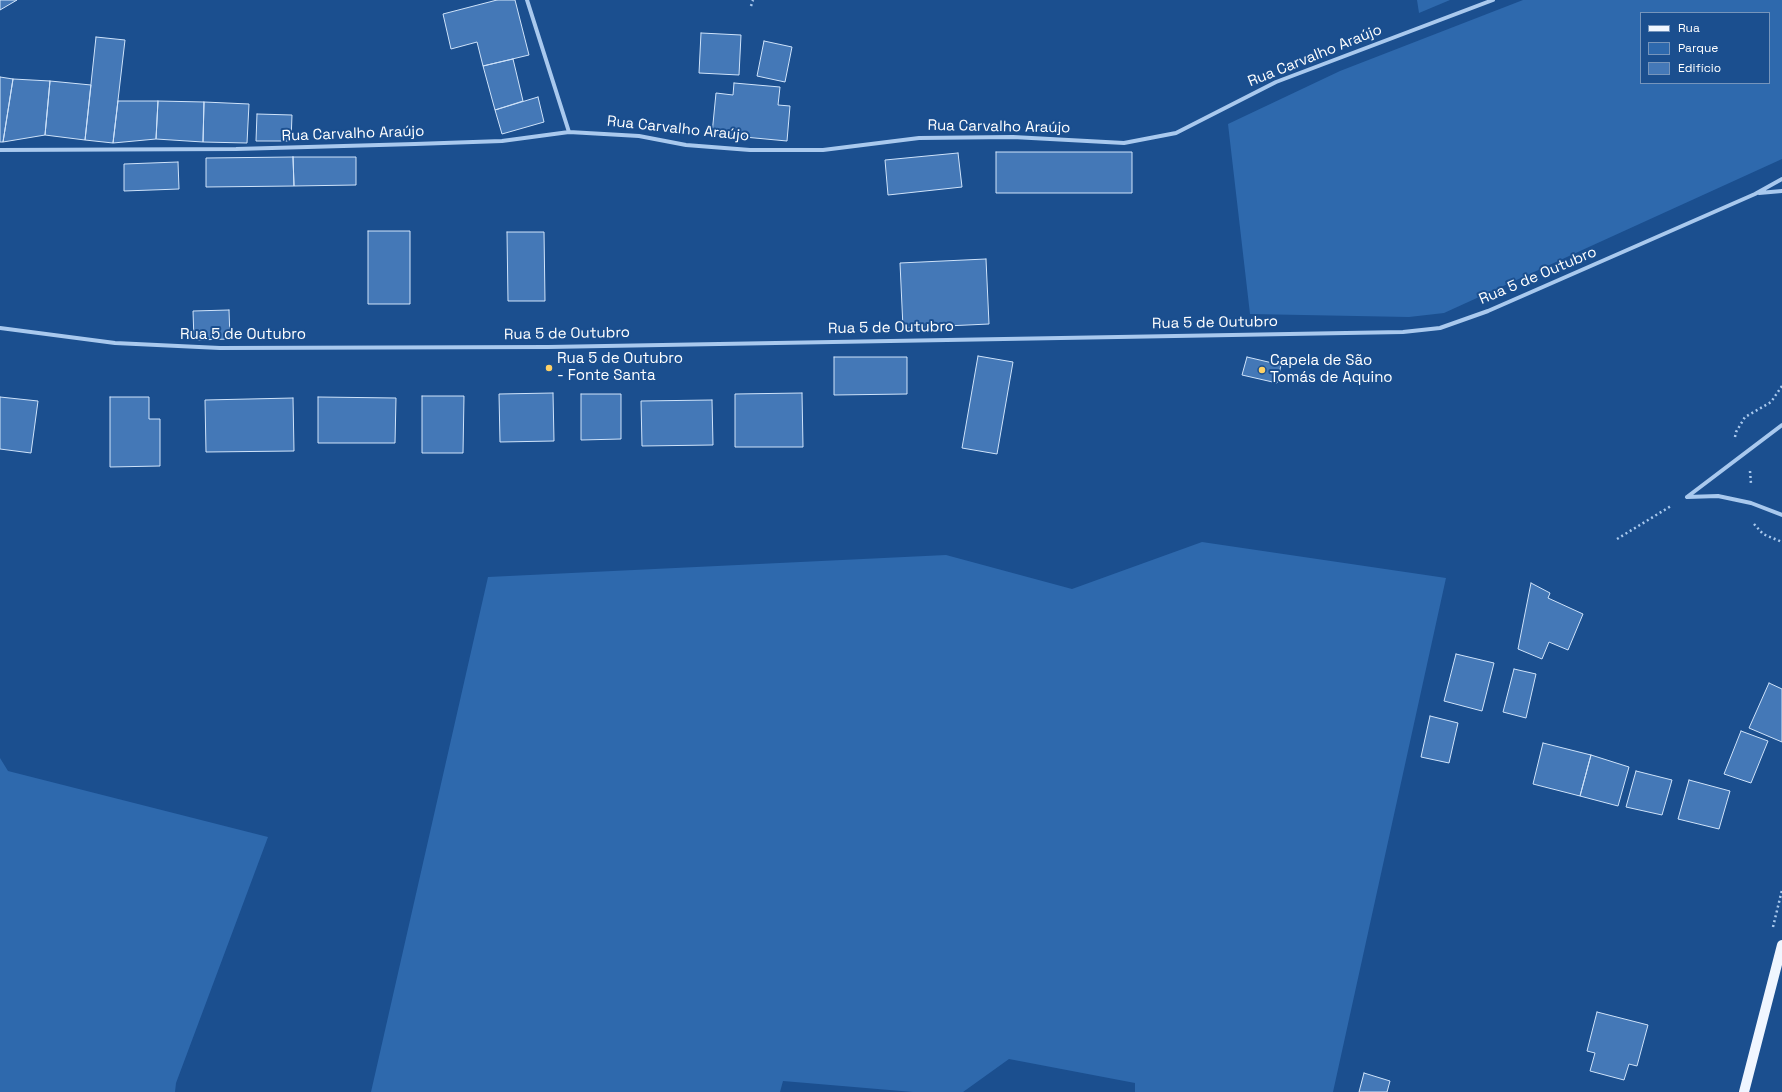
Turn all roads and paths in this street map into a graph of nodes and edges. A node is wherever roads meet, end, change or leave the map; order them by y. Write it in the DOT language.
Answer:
graph roads {
  1 [pos="528,0"];
  2 [pos="753,0"];
  3 [pos="1493,0"];
  4 [pos="751,6"];
  5 [pos="569,132"];
  6 [pos="0,150"];
  7 [pos="1782,179"];
  8 [pos="1782,191"];
  9 [pos="1755,194"];
  10 [pos="0,328"];
  11 [pos="1782,386"];
  12 [pos="1782,425"];
  13 [pos="1742,455"];
  14 [pos="1687,497"];
  15 [pos="1751,503"];
  16 [pos="1782,515"];
  17 [pos="1617,539"];
  18 [pos="1782,542"];
  19 [pos="1782,945"];
  20 [pos="1744,1092"];
  1 -- 5 [label="street"];
  2 -- 4 [label="path"];
  3 -- 5 [label="street, Rua Carvalho Araújo"];
  5 -- 6 [label="street, Rua Carvalho Araújo"];
  7 -- 9 [label="street, Rua 5 de Outubro"];
  8 -- 9 [label="street, Rua 5 de Outubro"];
  9 -- 10 [label="street, Rua 5 de Outubro"];
  11 -- 13 [label="path"];
  12 -- 13 [label="street"];
  13 -- 14 [label="street"];
  13 -- 15 [label="path"];
  14 -- 15 [label="street"];
  14 -- 17 [label="path"];
  15 -- 16 [label="street"];
  15 -- 18 [label="path"];
  19 -- 20 [label="main road"];
}
